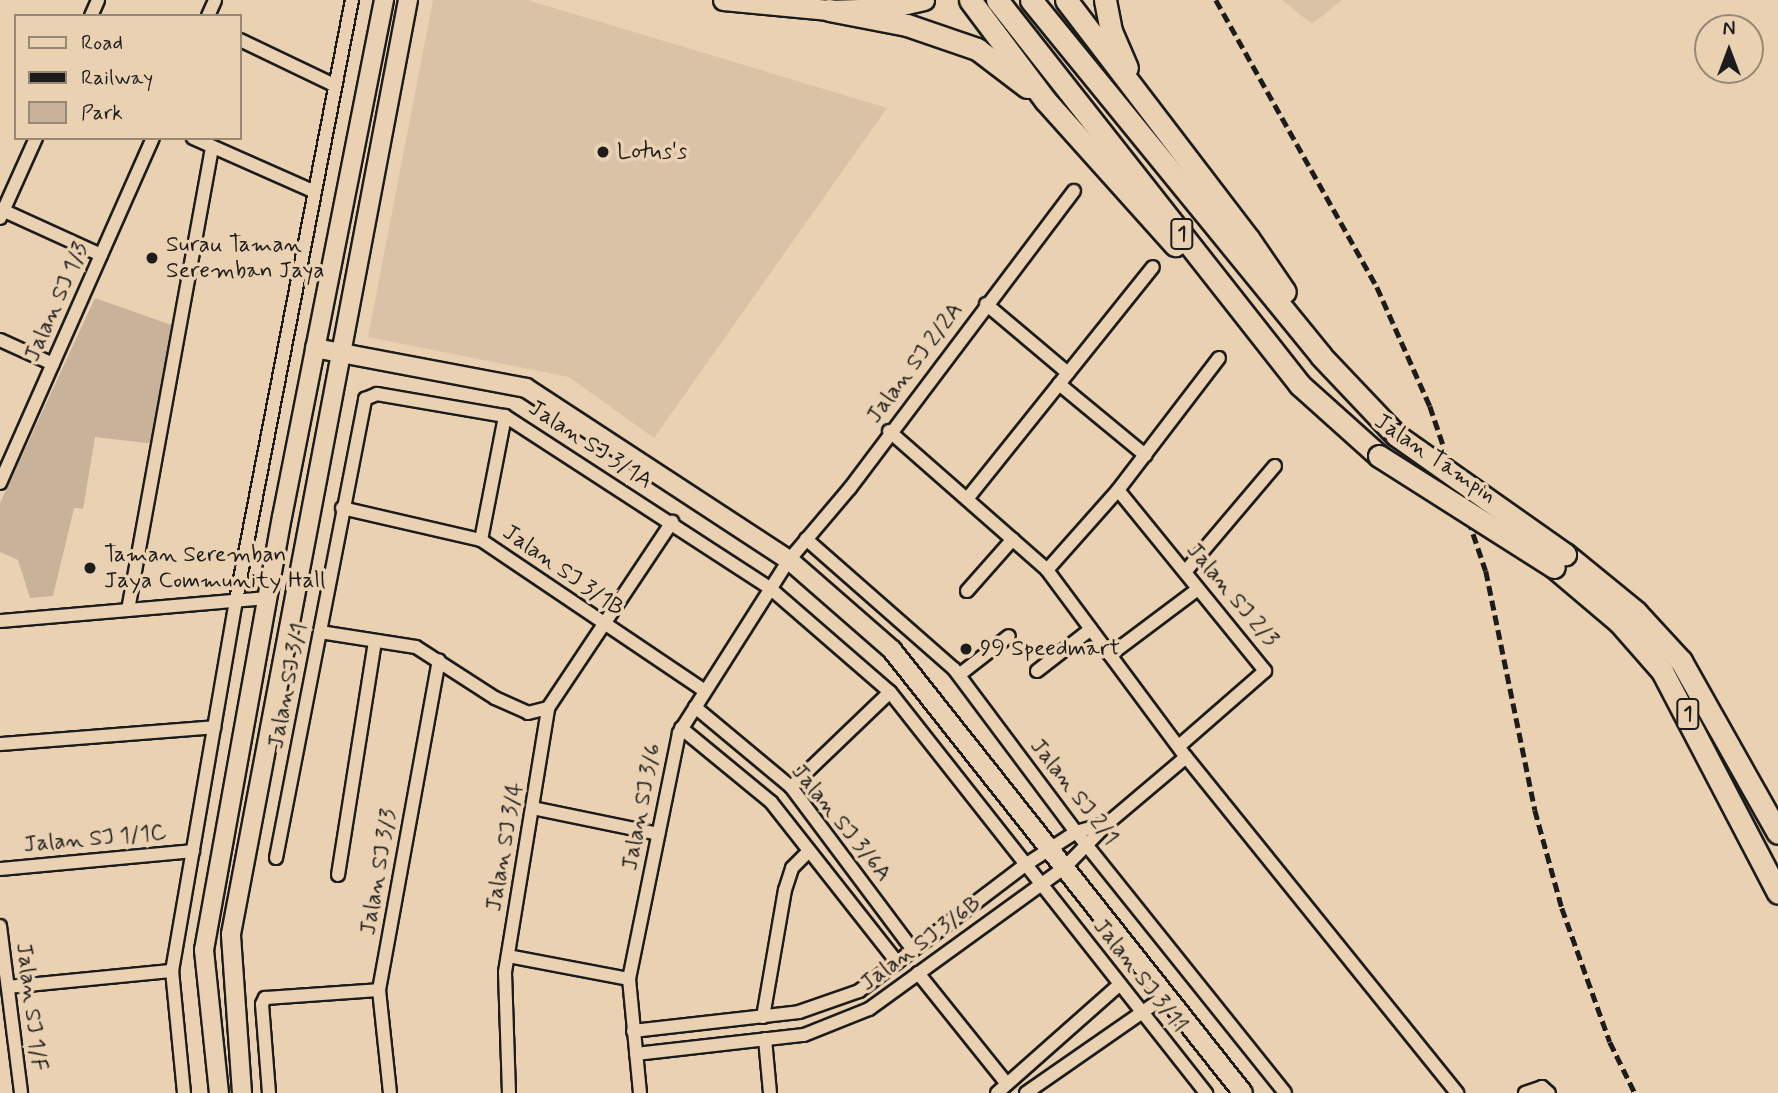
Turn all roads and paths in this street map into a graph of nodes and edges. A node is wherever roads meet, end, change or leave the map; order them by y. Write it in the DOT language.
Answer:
graph roads {
  1 [pos="352,0"];
  2 [pos="384,0"];
  3 [pos="408,0"];
  4 [pos="723,0"];
  5 [pos="924,0"];
  6 [pos="970,0"];
  7 [pos="997,0"];
  8 [pos="1031,0"];
  9 [pos="1066,0"];
  10 [pos="1105,0"];
  11 [pos="829,10"];
  12 [pos="242,41"];
  13 [pos="334,85"];
  14 [pos="1140,98"];
  15 [pos="1045,100"];
  16 [pos="35,140"];
  17 [pos="152,140"];
  18 [pos="197,140"];
  19 [pos="212,147"];
  20 [pos="1074,191"];
  21 [pos="315,192"];
  22 [pos="1,213"];
  23 [pos="101,255"];
  24 [pos="1153,267"];
  25 [pos="986,304"];
  26 [pos="0,340"];
  27 [pos="315,348"];
  28 [pos="341,353"];
  29 [pos="1219,358"];
  30 [pos="53,364"];
  31 [pos="1063,379"];
  32 [pos="1300,385"];
  33 [pos="365,399"];
  34 [pos="505,416"];
  35 [pos="1388,428"];
  36 [pos="889,431"];
  37 [pos="1145,455"];
  38 [pos="1275,466"];
  39 [pos="0,483"];
  40 [pos="1118,489"];
  41 [pos="967,499"];
  42 [pos="342,508"];
  43 [pos="672,522"];
  44 [pos="806,539"];
  45 [pos="481,540"];
  46 [pos="1013,540"];
  47 [pos="789,560"];
  48 [pos="1559,560"];
  49 [pos="1047,570"];
  50 [pos="1185,572"];
  51 [pos="298,583"];
  52 [pos="771,589"];
  53 [pos="1198,589"];
  54 [pos="967,591"];
  55 [pos="267,598"];
  56 [pos="236,600"];
  57 [pos="128,610"];
  58 [pos="0,621"];
  59 [pos="602,624"];
  60 [pos="1091,629"];
  61 [pos="320,632"];
  62 [pos="1009,636"];
  63 [pos="375,642"];
  64 [pos="1111,655"];
  65 [pos="439,660"];
  66 [pos="1037,671"];
  67 [pos="958,675"];
  68 [pos="705,691"];
  69 [pos="890,692"];
  70 [pos="695,707"];
  71 [pos="548,708"];
  72 [pos="214,727"];
  73 [pos="681,728"];
  74 [pos="0,744"];
  75 [pos="1182,752"];
  76 [pos="791,787"];
  77 [pos="533,808"];
  78 [pos="1108,822"];
  79 [pos="1076,832"];
  80 [pos="1778,833"];
  81 [pos="658,834"];
  82 [pos="1089,846"];
  83 [pos="1051,848"];
  84 [pos="193,851"];
  85 [pos="809,851"];
  86 [pos="276,858"];
  87 [pos="1025,864"];
  88 [pos="1065,867"];
  89 [pos="0,869"];
  90 [pos="338,875"];
  91 [pos="1041,884"];
  92 [pos="1778,893"];
  93 [pos="0,926"];
  94 [pos="912,948"];
  95 [pos="508,956"];
  96 [pos="897,962"];
  97 [pos="172,971"];
  98 [pos="918,973"];
  99 [pos="629,979"];
  100 [pos="1120,984"];
  101 [pos="8,987"];
  102 [pos="379,990"];
  103 [pos="1167,995"];
  104 [pos="1142,1013"];
  105 [pos="763,1017"];
  106 [pos="633,1031"];
  107 [pos="765,1039"];
  108 [pos="636,1054"];
  109 [pos="1044,1088"];
  110 [pos="1002,1089"];
  111 [pos="1545,1090"];
  112 [pos="242,1092"];
  113 [pos="21,1093"];
  114 [pos="184,1093"];
  115 [pos="218,1093"];
  116 [pos="269,1093"];
  117 [pos="390,1093"];
  118 [pos="509,1093"];
  119 [pos="640,1093"];
  120 [pos="770,1093"];
  121 [pos="1026,1093"];
  122 [pos="1206,1093"];
  123 [pos="1243,1093"];
  124 [pos="1285,1093"];
  125 [pos="1457,1093"];
  126 [pos="1525,1093"];
  1 -- 13 [label="street"];
  2 -- 27 [label="street"];
  3 -- 28 [label="street"];
  4 -- 11 [label="main road"];
  5 -- 11 [label="main road"];
  6 -- 15 [label="highway"];
  7 -- 32 [label="highway, Jalan Tampin / 1"];
  8 -- 35 [label="highway, Jalan Tampin / 1"];
  9 -- 14 [label="highway"];
  10 -- 14 [label="highway"];
  11 -- 15 [label="highway"];
  12 -- 13 [label="street"];
  13 -- 21 [label="street"];
  14 -- 35 [label="highway"];
  15 -- 32 [label="highway"];
  16 -- 22 [label="street"];
  17 -- 23 [label="street, Jalan SJ 1/3"];
  18 -- 19 [label="street"];
  19 -- 21 [label="street"];
  19 -- 57 [label="street"];
  20 -- 25 [label="street, Jalan SJ 2/2A"];
  21 -- 56 [label="street"];
  22 -- 23 [label="street"];
  23 -- 30 [label="street, Jalan SJ 1/3"];
  24 -- 31 [label="street"];
  25 -- 31 [label="street"];
  25 -- 36 [label="street, Jalan SJ 2/2A"];
  26 -- 30 [label="street"];
  27 -- 28 [label="street"];
  27 -- 55 [label="street"];
  28 -- 47 [label="street"];
  28 -- 51 [label="street"];
  29 -- 37 [label="street"];
  30 -- 39 [label="street, Jalan SJ 1/3"];
  31 -- 37 [label="street"];
  31 -- 41 [label="street"];
  32 -- 48 [label="highway, Jalan Tampin / 1, bridge"];
  33 -- 34 [label="street, Jalan SJ 3/1A"];
  33 -- 42 [label="street, Jalan SJ 3/1"];
  34 -- 43 [label="street, Jalan SJ 3/1A"];
  34 -- 45 [label="street"];
  35 -- 48 [label="highway, Jalan Tampin / 1, bridge"];
  36 -- 41 [label="street"];
  36 -- 44 [label="street, Jalan SJ 2/2A"];
  37 -- 40 [label="street"];
  38 -- 50 [label="street"];
  40 -- 49 [label="street"];
  40 -- 50 [label="street, Jalan SJ 2/3"];
  41 -- 46 [label="street"];
  42 -- 45 [label="street, Jalan SJ 3/1B"];
  42 -- 61 [label="street, Jalan SJ 3/1"];
  43 -- 52 [label="street, Jalan SJ 3/1A"];
  43 -- 59 [label="street, Jalan SJ 3/4"];
  44 -- 47 [label="street, Jalan SJ 2/2A"];
  44 -- 67 [label="street, Jalan SJ 2/1"];
  45 -- 59 [label="street, Jalan SJ 3/1B"];
  46 -- 49 [label="street"];
  46 -- 54 [label="street"];
  47 -- 52 [label="street, Jalan SJ 3/6"];
  47 -- 83 [label="street"];
  48 -- 80 [label="highway, Jalan Tampin / 1"];
  48 -- 92 [label="highway, Jalan Tampin / 1"];
  49 -- 60 [label="street"];
  50 -- 53 [label="street, Jalan SJ 2/3"];
  51 -- 55 [label="street"];
  51 -- 112 [label="street"];
  52 -- 68 [label="street, Jalan SJ 3/6"];
  52 -- 69 [label="street, Jalan SJ 3/1A"];
  53 -- 64 [label="street"];
  53 -- 75 [label="street, Jalan SJ 2/3"];
  55 -- 56 [label="street"];
  55 -- 115 [label="street"];
  56 -- 57 [label="street"];
  56 -- 72 [label="street"];
  57 -- 58 [label="street"];
  59 -- 68 [label="street, Jalan SJ 3/1B"];
  59 -- 71 [label="street, Jalan SJ 3/4"];
  60 -- 64 [label="street"];
  60 -- 66 [label="street"];
  61 -- 63 [label="street"];
  61 -- 86 [label="street, Jalan SJ 3/1"];
  62 -- 67 [label="street"];
  63 -- 65 [label="street"];
  63 -- 90 [label="street"];
  64 -- 75 [label="street"];
  65 -- 71 [label="street"];
  65 -- 102 [label="street, Jalan SJ 3/3"];
  67 -- 79 [label="street, Jalan SJ 2/1"];
  68 -- 70 [label="street, Jalan SJ 3/6"];
  69 -- 76 [label="street"];
  69 -- 87 [label="street, Jalan SJ 3/11"];
  70 -- 73 [label="street, Jalan SJ 3/6"];
  70 -- 76 [label="street, Jalan SJ 3/6A"];
  71 -- 77 [label="street, Jalan SJ 3/4"];
  72 -- 74 [label="street"];
  72 -- 84 [label="street"];
  73 -- 81 [label="street, Jalan SJ 3/6"];
  73 -- 85 [label="street"];
  75 -- 78 [label="street"];
  75 -- 125 [label="street"];
  76 -- 94 [label="street, Jalan SJ 3/6A"];
  77 -- 81 [label="street"];
  77 -- 95 [label="street, Jalan SJ 3/4"];
  78 -- 79 [label="street"];
  78 -- 82 [label="street, Jalan SJ 3/6B"];
  79 -- 82 [label="street, Jalan SJ 2/1"];
  79 -- 83 [label="street"];
  81 -- 99 [label="street, Jalan SJ 3/6"];
  82 -- 88 [label="street, Jalan SJ 3/6B"];
  82 -- 124 [label="street, Jalan SJ 2/1"];
  83 -- 87 [label="street"];
  83 -- 88 [label="street"];
  84 -- 89 [label="street, Jalan SJ 1/1C"];
  84 -- 97 [label="street"];
  85 -- 96 [label="street"];
  85 -- 105 [label="street"];
  87 -- 91 [label="street, Jalan SJ 3/11"];
  87 -- 94 [label="street"];
  88 -- 91 [label="street, Jalan SJ 3/6B"];
  88 -- 103 [label="street"];
  91 -- 98 [label="street, Jalan SJ 3/6B"];
  91 -- 100 [label="street, Jalan SJ 3/11"];
  93 -- 101 [label="street, Jalan SJ 1/F"];
  94 -- 96 [label="street"];
  95 -- 99 [label="street"];
  95 -- 118 [label="street, Jalan SJ 3/4"];
  96 -- 105 [label="street"];
  97 -- 101 [label="street"];
  97 -- 114 [label="street"];
  98 -- 107 [label="street, Jalan SJ 3/6B"];
  98 -- 110 [label="street"];
  99 -- 106 [label="street, Jalan SJ 3/6"];
  100 -- 104 [label="street, Jalan SJ 3/11"];
  100 -- 110 [label="street"];
  101 -- 113 [label="street, Jalan SJ 1/F"];
  102 -- 116 [label="street"];
  102 -- 117 [label="street, Jalan SJ 3/3"];
  103 -- 104 [label="street"];
  103 -- 123 [label="street"];
  104 -- 109 [label="street"];
  104 -- 122 [label="street, Jalan SJ 3/11"];
  105 -- 106 [label="street"];
  106 -- 108 [label="street, Jalan SJ 3/6"];
  107 -- 108 [label="street, Jalan SJ 3/6B"];
  107 -- 120 [label="street"];
  108 -- 119 [label="street, Jalan SJ 3/6"];
  109 -- 121 [label="street"];
  111 -- 126 [label="street"];
  112 -- 115 [label="street"];
}
